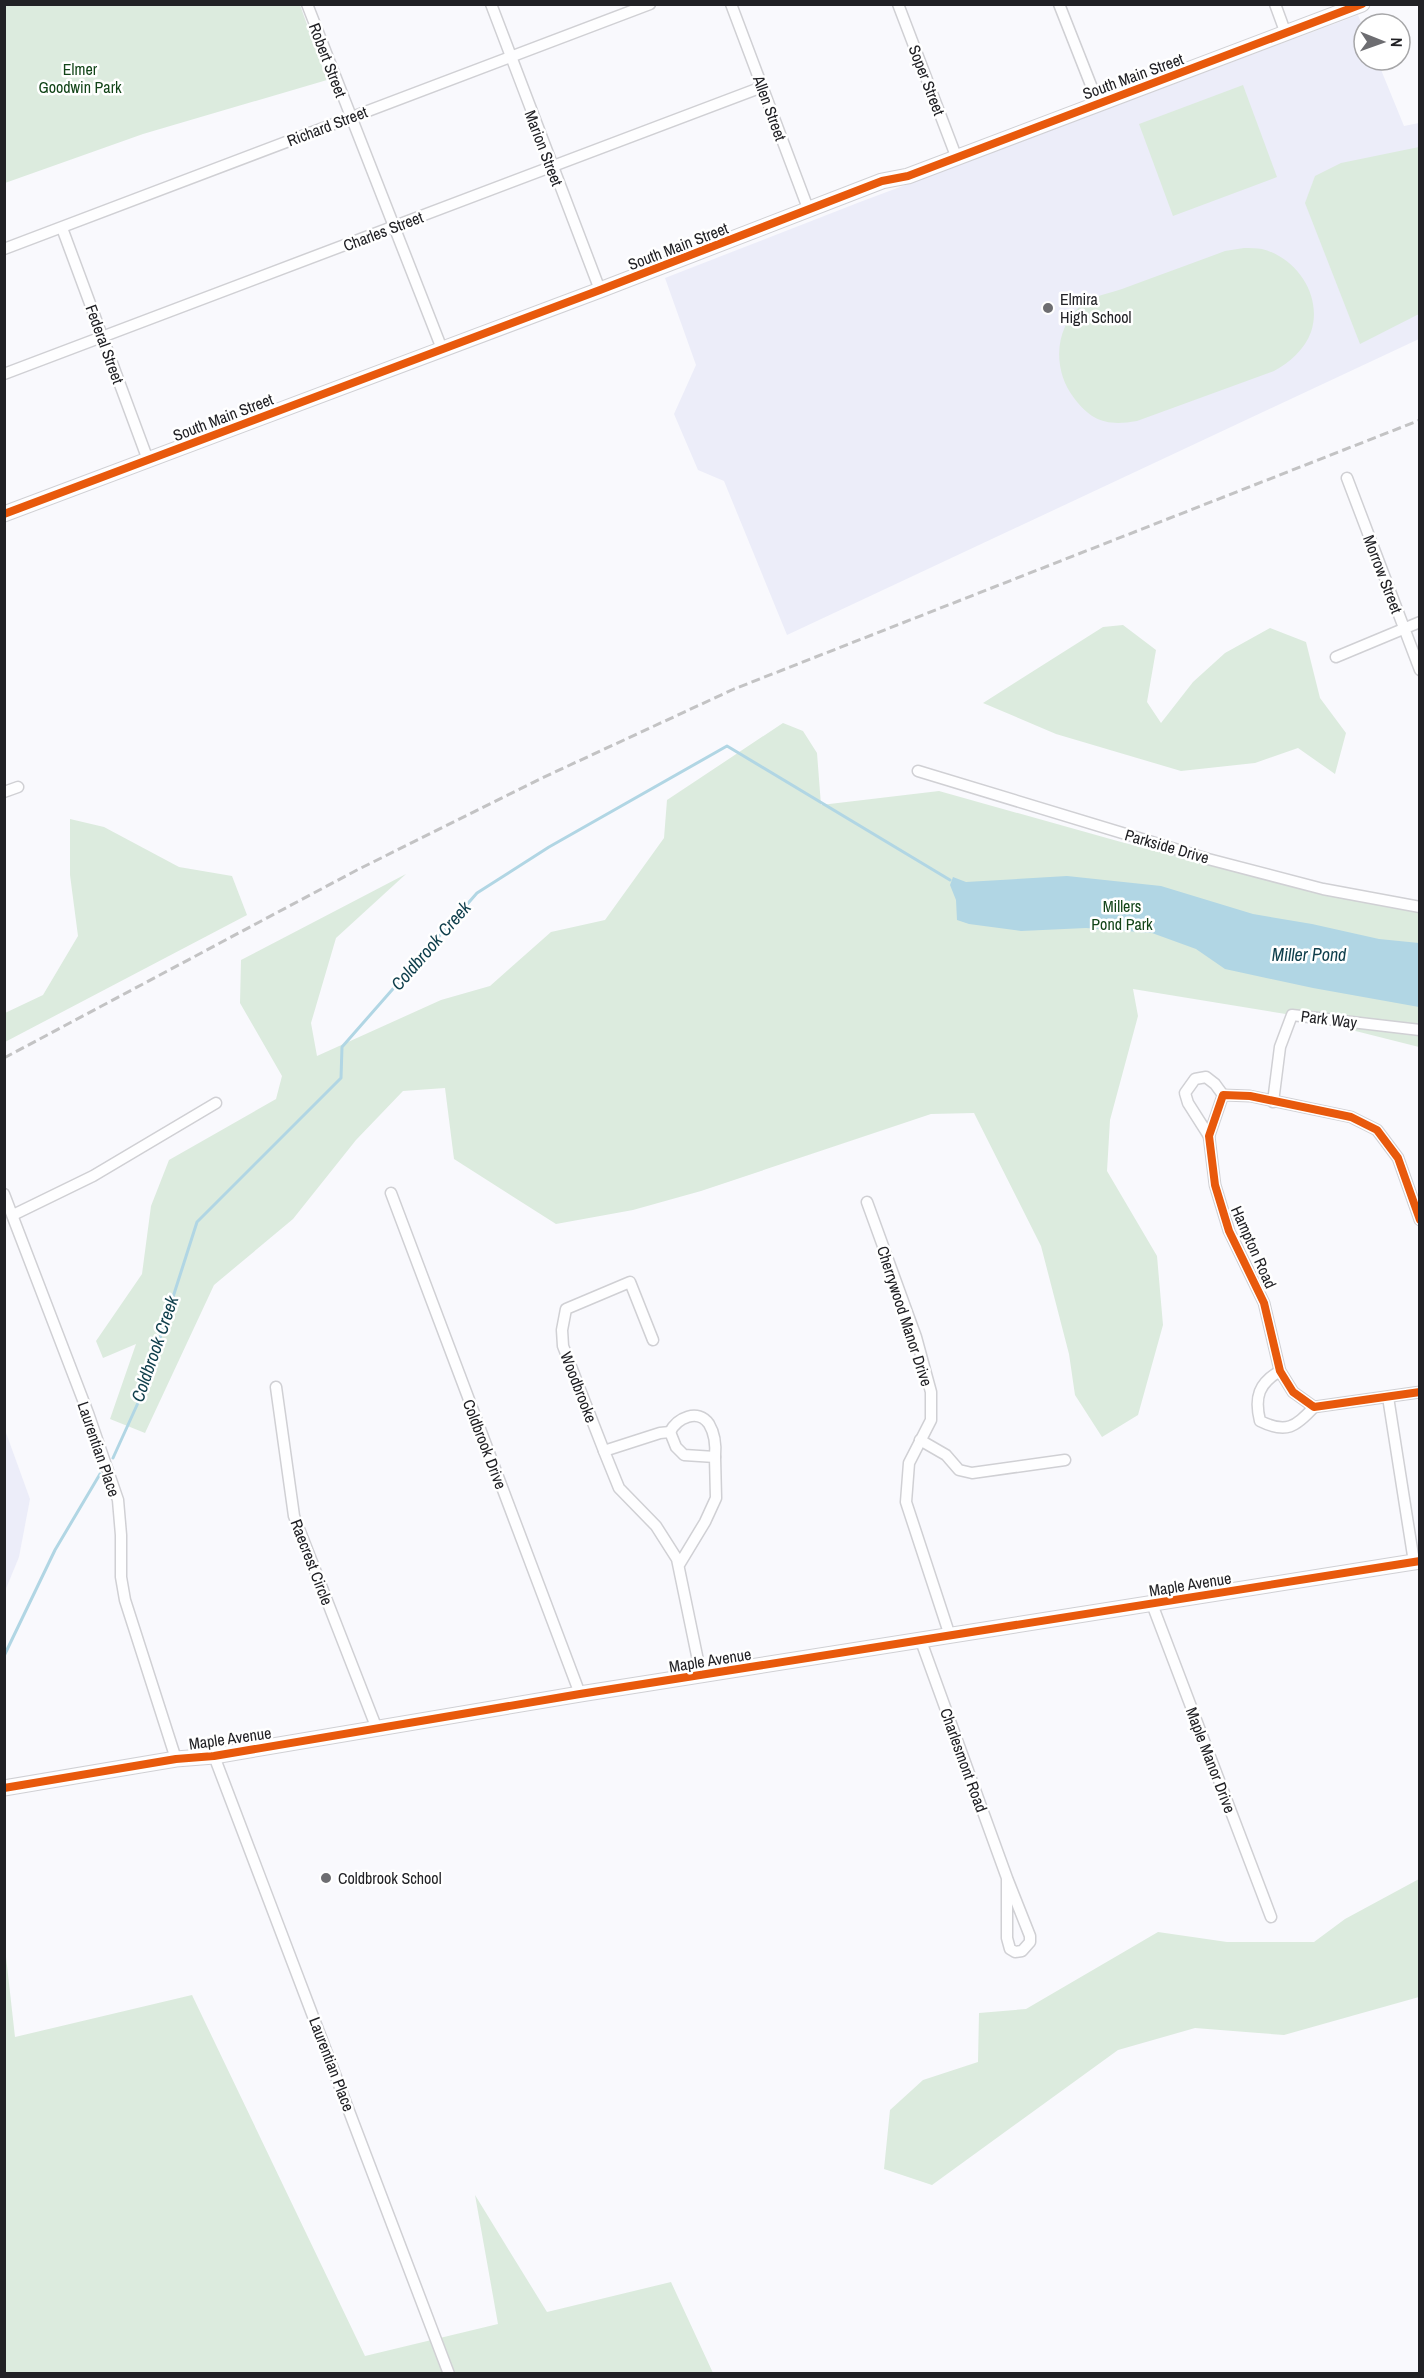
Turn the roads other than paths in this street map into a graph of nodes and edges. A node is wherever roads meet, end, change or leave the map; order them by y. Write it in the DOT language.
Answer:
graph roads {
  1 [pos="307,4"];
  2 [pos="490,4"];
  3 [pos="650,4"];
  4 [pos="731,4"];
  5 [pos="898,4"];
  6 [pos="1059,4"];
  7 [pos="1275,4"];
  8 [pos="1362,4"];
  9 [pos="1286,34"];
  10 [pos="509,57"];
  11 [pos="762,87"];
  12 [pos="1098,104"];
  13 [pos="351,117"];
  14 [pos="956,156"];
  15 [pos="552,166"];
  16 [pos="809,211"];
  17 [pos="395,227"];
  18 [pos="62,228"];
  19 [pos="4,249"];
  20 [pos="600,290"];
  21 [pos="103,336"];
  22 [pos="442,349"];
  23 [pos="4,374"];
  24 [pos="148,460"];
  25 [pos="1347,478"];
  26 [pos="4,514"];
  27 [pos="1419,622"];
  28 [pos="1404,628"];
  29 [pos="1336,657"];
  30 [pos="1419,670"];
  31 [pos="918,771"];
  32 [pos="18,787"];
  33 [pos="4,792"];
  34 [pos="1419,908"];
  35 [pos="1419,1030"];
  36 [pos="1223,1095"];
  37 [pos="1273,1102"];
  38 [pos="216,1103"];
  39 [pos="1209,1136"];
  40 [pos="391,1193"];
  41 [pos="4,1194"];
  42 [pos="867,1202"];
  43 [pos="13,1215"];
  44 [pos="1419,1220"];
  45 [pos="652,1340"];
  46 [pos="1280,1371"];
  47 [pos="276,1387"];
  48 [pos="1419,1392"];
  49 [pos="1388,1397"];
  50 [pos="1314,1407"];
  51 [pos="670,1432"];
  52 [pos="920,1440"];
  53 [pos="603,1451"];
  54 [pos="715,1457"];
  55 [pos="1065,1460"];
  56 [pos="1417,1561"];
  57 [pos="679,1565"];
  58 [pos="1152,1604"];
  59 [pos="950,1636"];
  60 [pos="921,1641"];
  61 [pos="701,1675"];
  62 [pos="580,1694"];
  63 [pos="377,1729"];
  64 [pos="214,1756"];
  65 [pos="176,1759"];
  66 [pos="4,1788"];
  67 [pos="1006,1878"];
  68 [pos="1271,1917"];
  69 [pos="449,2373"];
  1 -- 13 [label="street, Robert Street"];
  2 -- 10 [label="street, Marion Street"];
  3 -- 10 [label="street, Richard Street"];
  4 -- 11 [label="street, Allen Street"];
  5 -- 14 [label="street, Soper Street"];
  6 -- 12 [label="street"];
  7 -- 9 [label="street"];
  8 -- 9 [label="street, South Main Street"];
  9 -- 12 [label="street, South Main Street"];
  10 -- 13 [label="street, Richard Street"];
  10 -- 15 [label="street, Marion Street"];
  11 -- 15 [label="street, Charles Street"];
  11 -- 16 [label="street, Allen Street"];
  12 -- 14 [label="street, South Main Street"];
  13 -- 17 [label="street, Robert Street"];
  13 -- 18 [label="street, Richard Street"];
  14 -- 16 [label="street, South Main Street"];
  15 -- 17 [label="street, Charles Street"];
  15 -- 20 [label="street, Marion Street"];
  16 -- 20 [label="street, South Main Street"];
  17 -- 21 [label="street, Charles Street"];
  17 -- 22 [label="street, Robert Street"];
  18 -- 19 [label="street, Richard Street"];
  18 -- 21 [label="street, Federal Street"];
  20 -- 22 [label="street, South Main Street"];
  21 -- 23 [label="street, Charles Street"];
  21 -- 24 [label="street, Federal Street"];
  22 -- 24 [label="street, South Main Street"];
  24 -- 26 [label="street, South Main Street"];
  25 -- 28 [label="street, Morrow Street"];
  27 -- 28 [label="street"];
  28 -- 29 [label="street"];
  28 -- 30 [label="street, Morrow Street"];
  31 -- 34 [label="street, Parkside Drive"];
  32 -- 33 [label="street"];
  35 -- 37 [label="street, Park Way"];
  36 -- 37 [label="street"];
  36 -- 39 [label="street, Hampton Road"];
  36 -- 39 [label="street, Hampton Road"];
  37 -- 44 [label="street"];
  38 -- 43 [label="street"];
  39 -- 46 [label="street, Hampton Road"];
  40 -- 62 [label="street, Coldbrook Drive"];
  41 -- 43 [label="street, Laurentian Place"];
  42 -- 52 [label="street, Cherrywood Manor Drive"];
  43 -- 65 [label="street, Laurentian Place"];
  45 -- 53 [label="street, Woodbrooke"];
  46 -- 50 [label="street, Hampton Road"];
  46 -- 50 [label="street"];
  47 -- 63 [label="street, Raecrest Circle"];
  48 -- 49 [label="street"];
  49 -- 50 [label="street"];
  49 -- 56 [label="street"];
  51 -- 53 [label="street"];
  51 -- 54 [label="street"];
  51 -- 54 [label="street"];
  52 -- 55 [label="street"];
  52 -- 59 [label="street, Cherrywood Manor Drive"];
  53 -- 57 [label="street, Woodbrooke"];
  54 -- 57 [label="street"];
  56 -- 58 [label="street, Maple Avenue"];
  57 -- 61 [label="street, Woodbrooke"];
  58 -- 59 [label="street, Maple Avenue"];
  58 -- 68 [label="street, Maple Manor Drive"];
  59 -- 60 [label="street, Maple Avenue"];
  60 -- 61 [label="street, Maple Avenue"];
  60 -- 67 [label="street, Charlesmont Road"];
  61 -- 62 [label="street, Maple Avenue"];
  62 -- 63 [label="street, Maple Avenue"];
  63 -- 64 [label="street, Maple Avenue"];
  64 -- 65 [label="street, Maple Avenue"];
  64 -- 69 [label="street, Laurentian Place"];
  65 -- 66 [label="street, Maple Avenue"];
  67 -- 67 [label="street, Charlesmont Road"];
}
